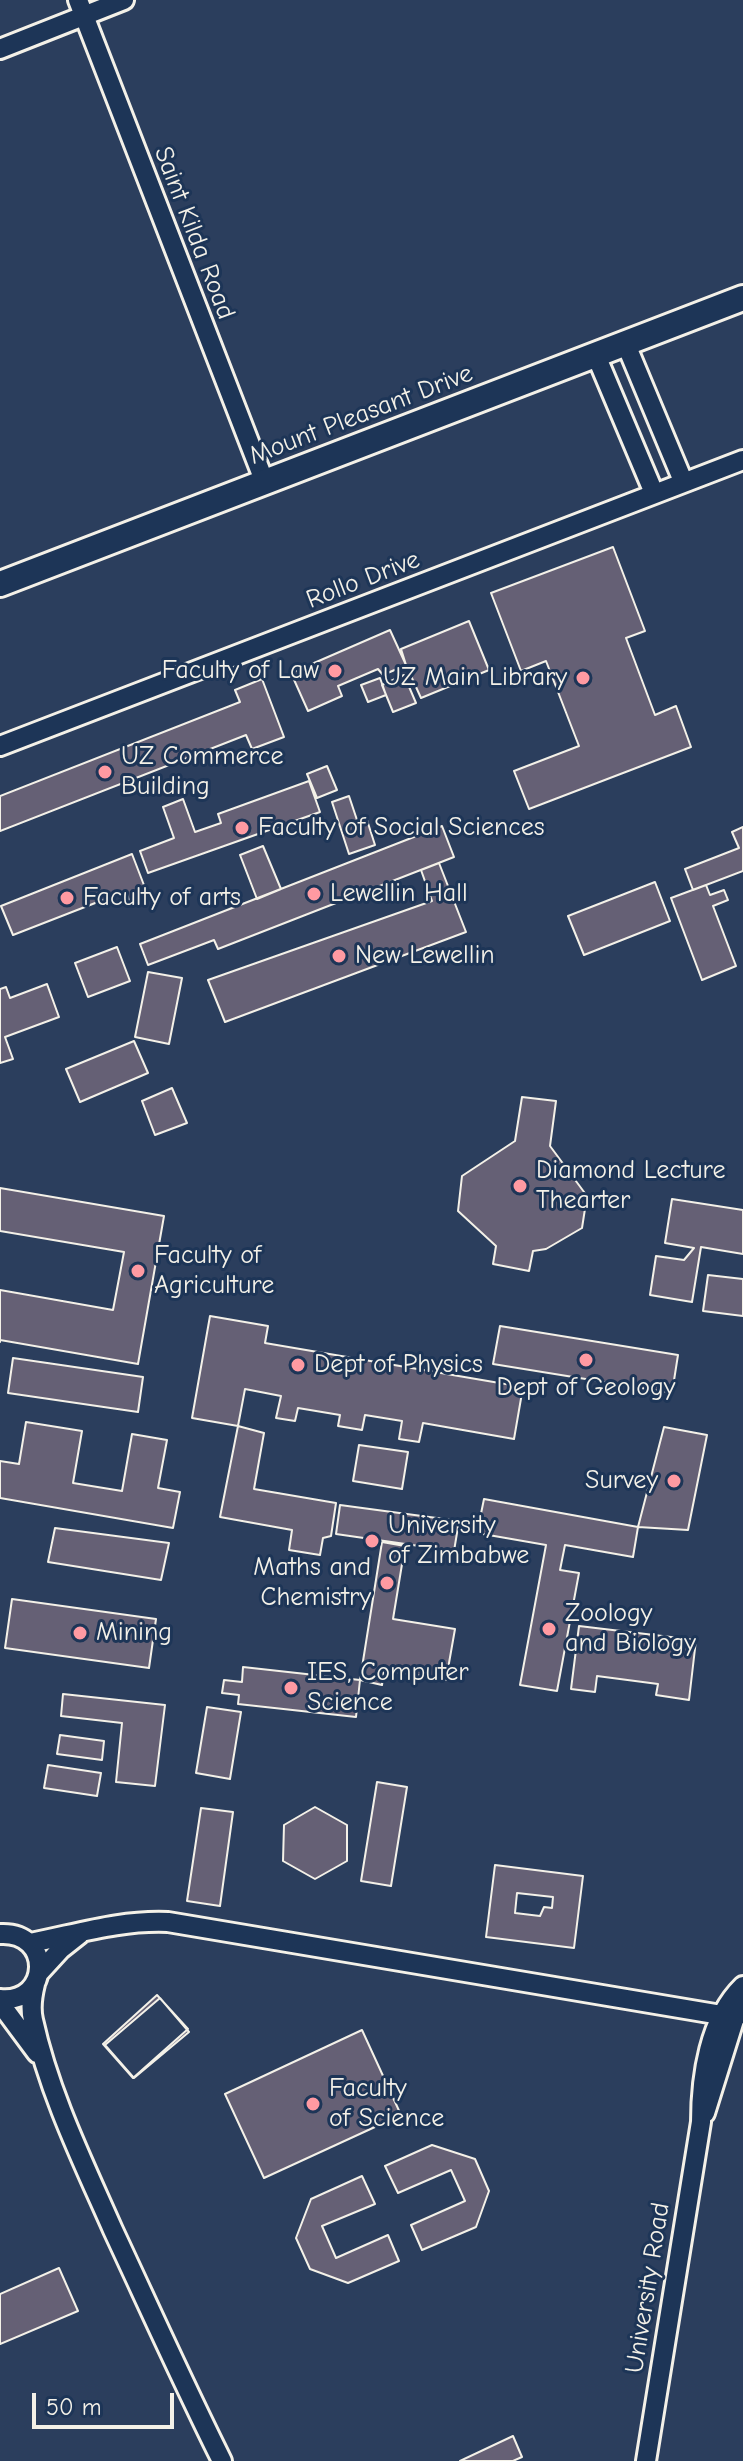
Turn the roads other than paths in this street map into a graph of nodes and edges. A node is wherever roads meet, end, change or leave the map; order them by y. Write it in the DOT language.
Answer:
graph roads {
  1 [pos="124,0"];
  2 [pos="81,8"];
  3 [pos="0,49"];
  4 [pos="743,298"];
  5 [pos="625,342"];
  6 [pos="595,353"];
  7 [pos="743,460"];
  8 [pos="683,481"];
  9 [pos="265,483"];
  10 [pos="654,493"];
  11 [pos="0,584"];
  12 [pos="0,746"];
  13 [pos="89,1928"];
  14 [pos="3,1930"];
  15 [pos="30,1943"];
  16 [pos="37,1979"];
  17 [pos="743,1986"];
  18 [pos="0,2001"];
  19 [pos="733,2014"];
  20 [pos="45,2065"];
  21 [pos="222,2461"];
  22 [pos="646,2461"];
  1 -- 2 [label="street"];
  2 -- 3 [label="street"];
  2 -- 9 [label="street, Saint Kilda Road"];
  4 -- 5 [label="street, Mount Pleasant Drive"];
  5 -- 6 [label="street, Mount Pleasant Drive"];
  5 -- 8 [label="street"];
  6 -- 9 [label="street, Mount Pleasant Drive"];
  6 -- 10 [label="street"];
  7 -- 8 [label="street, Rollo Drive"];
  8 -- 10 [label="street, Rollo Drive"];
  9 -- 11 [label="street, Mount Pleasant Drive"];
  10 -- 12 [label="street, Rollo Drive"];
  13 -- 15 [label="street"];
  13 -- 16 [label="street"];
  13 -- 19 [label="street"];
  14 -- 15 [label="street"];
  15 -- 16 [label="street"];
  16 -- 18 [label="street"];
  16 -- 20 [label="street"];
  17 -- 19 [label="street, University Road"];
  18 -- 20 [label="street"];
  19 -- 22 [label="street, University Road"];
  20 -- 21 [label="street"];
}
